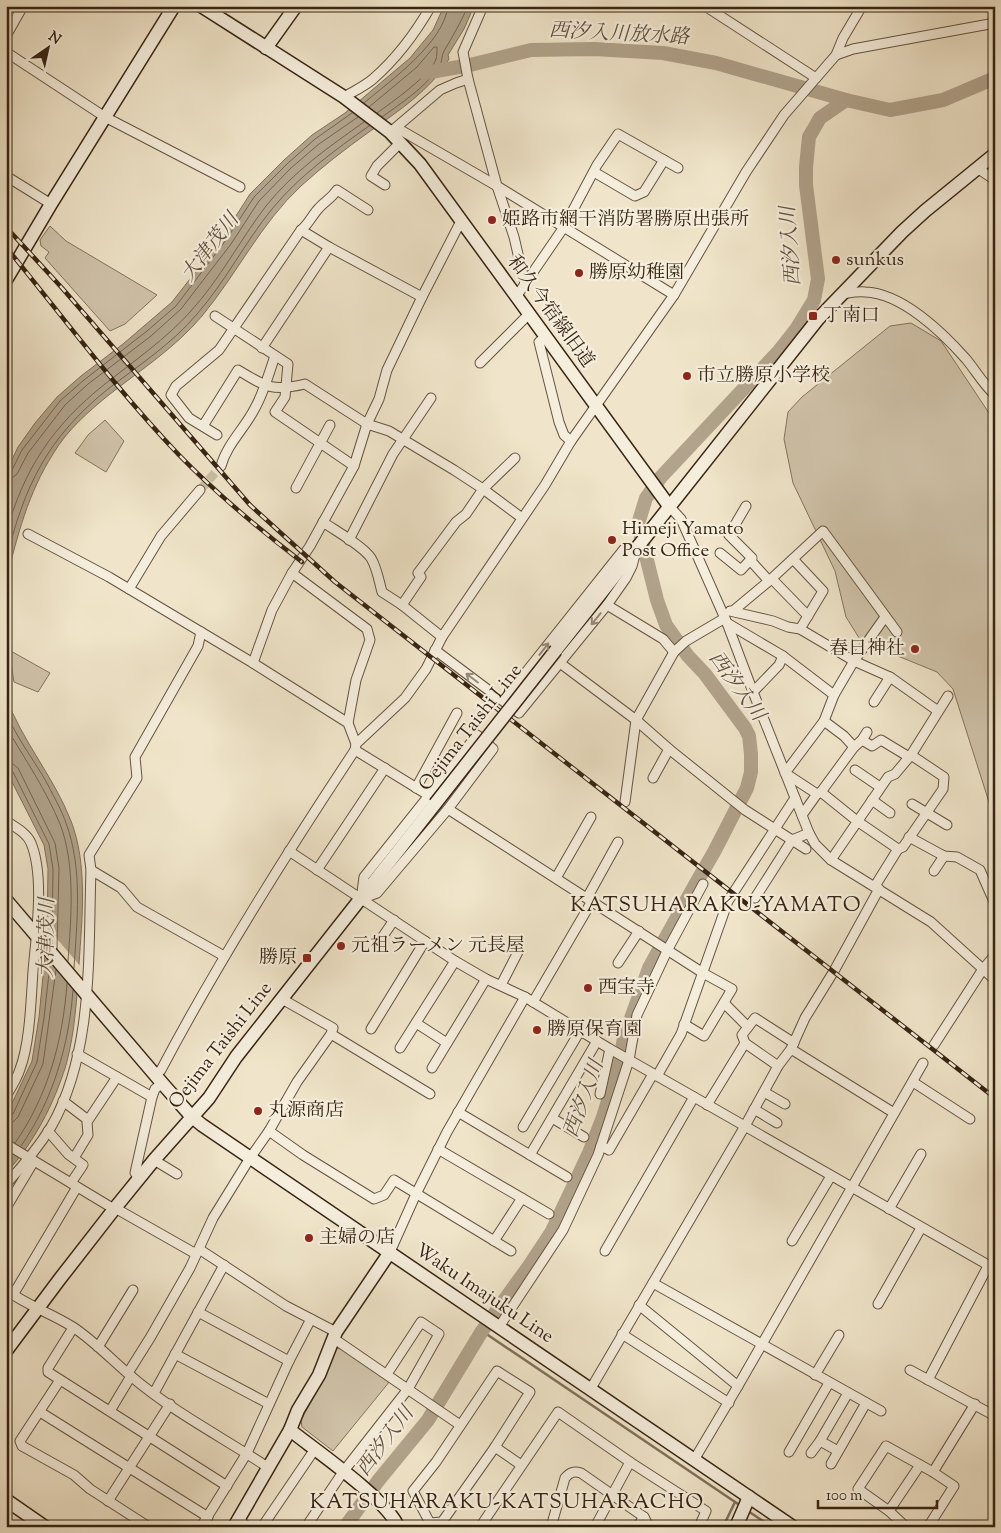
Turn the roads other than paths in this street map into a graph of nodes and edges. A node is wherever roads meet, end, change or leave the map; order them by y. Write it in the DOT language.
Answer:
graph roads {
  1 [pos="23,6"];
  2 [pos="174,6"];
  3 [pos="200,6"];
  4 [pos="296,6"];
  5 [pos="431,6"];
  6 [pos="483,6"];
  7 [pos="705,6"];
  8 [pos="862,6"];
  9 [pos="995,23"];
  10 [pos="6,36"];
  11 [pos="266,48"];
  12 [pos="6,52"];
  13 [pos="836,55"];
  14 [pos="816,78"];
  15 [pos="468,80"];
  16 [pos="344,97"];
  17 [pos="105,117"];
  18 [pos="393,130"];
  19 [pos="400,144"];
  20 [pos="995,154"];
  21 [pos="664,160"];
  22 [pos="678,168"];
  23 [pos="977,168"];
  24 [pos="594,172"];
  25 [pos="6,176"];
  26 [pos="995,180"];
  27 [pos="385,185"];
  28 [pos="497,186"];
  29 [pos="240,187"];
  30 [pos="51,204"];
  31 [pos="368,210"];
  32 [pos="461,221"];
  33 [pos="564,227"];
  34 [pos="300,230"];
  35 [pos="329,247"];
  36 [pos="8,270"];
  37 [pos="525,284"];
  38 [pos="842,294"];
  39 [pos="674,295"];
  40 [pos="516,296"];
  41 [pos="422,297"];
  42 [pos="529,314"];
  43 [pos="215,316"];
  44 [pos="233,328"];
  45 [pos="545,337"];
  46 [pos="262,348"];
  47 [pos="274,356"];
  48 [pos="480,363"];
  49 [pos="265,386"];
  50 [pos="286,388"];
  51 [pos="995,395"];
  52 [pos="431,398"];
  53 [pos="595,406"];
  54 [pos="367,424"];
  55 [pos="330,425"];
  56 [pos="202,426"];
  57 [pos="216,435"];
  58 [pos="402,439"];
  59 [pos="571,440"];
  60 [pos="319,444"];
  61 [pos="515,458"];
  62 [pos="221,466"];
  63 [pos="354,466"];
  64 [pos="296,488"];
  65 [pos="483,489"];
  66 [pos="200,490"];
  67 [pos="669,506"];
  68 [pos="746,506"];
  69 [pos="522,518"];
  70 [pos="323,522"];
  71 [pos="28,534"];
  72 [pos="349,540"];
  73 [pos="637,547"];
  74 [pos="720,553"];
  75 [pos="793,559"];
  76 [pos="750,560"];
  77 [pos="610,566"];
  78 [pos="292,573"];
  79 [pos="626,578"];
  80 [pos="771,580"];
  81 [pos="609,584"];
  82 [pos="129,589"];
  83 [pos="402,604"];
  84 [pos="607,605"];
  85 [pos="733,611"];
  86 [pos="808,616"];
  87 [pos="885,617"];
  88 [pos="725,618"];
  89 [pos="800,629"];
  90 [pos="201,632"];
  91 [pos="897,632"];
  92 [pos="442,637"];
  93 [pos="435,650"];
  94 [pos="674,652"];
  95 [pos="783,656"];
  96 [pos="854,661"];
  97 [pos="253,663"];
  98 [pos="560,663"];
  99 [pos="890,677"];
  100 [pos="753,692"];
  101 [pos="834,695"];
  102 [pos="948,696"];
  103 [pos="503,701"];
  104 [pos="874,702"];
  105 [pos="938,711"];
  106 [pos="457,713"];
  107 [pos="636,720"];
  108 [pos="824,721"];
  109 [pos="348,723"];
  110 [pos="867,732"];
  111 [pos="862,740"];
  112 [pos="356,747"];
  113 [pos="854,747"];
  114 [pos="669,749"];
  115 [pos="910,756"];
  116 [pos="385,768"];
  117 [pos="855,770"];
  118 [pos="785,773"];
  119 [pos="653,778"];
  120 [pos="880,787"];
  121 [pos="416,788"];
  122 [pos="819,793"];
  123 [pos="795,798"];
  124 [pos="432,800"];
  125 [pos="872,800"];
  126 [pos="625,802"];
  127 [pos="912,804"];
  128 [pos="448,809"];
  129 [pos="890,813"];
  130 [pos="927,813"];
  131 [pos="802,815"];
  132 [pos="591,817"];
  133 [pos="6,821"];
  134 [pos="858,821"];
  135 [pos="947,825"];
  136 [pos="774,829"];
  137 [pos="809,833"];
  138 [pos="910,838"];
  139 [pos="792,840"];
  140 [pos="618,842"];
  141 [pos="806,849"];
  142 [pos="898,849"];
  143 [pos="289,851"];
  144 [pos="944,856"];
  145 [pos="831,860"];
  146 [pos="91,870"];
  147 [pos="318,870"];
  148 [pos="934,871"];
  149 [pos="556,878"];
  150 [pos="703,884"];
  151 [pos="877,887"];
  152 [pos="755,898"];
  153 [pos="361,899"];
  154 [pos="590,899"];
  155 [pos="6,900"];
  156 [pos="995,904"];
  157 [pos="394,920"];
  158 [pos="639,931"];
  159 [pos="36,936"];
  160 [pos="425,941"];
  161 [pos="379,942"];
  162 [pos="668,949"];
  163 [pos="518,952"];
  164 [pos="995,955"];
  165 [pos="224,956"];
  166 [pos="455,961"];
  167 [pos="618,963"];
  168 [pos="983,969"];
  169 [pos="703,972"];
  170 [pos="486,979"];
  171 [pos="995,980"];
  172 [pos="501,984"];
  173 [pos="87,994"];
  174 [pos="282,999"];
  175 [pos="529,999"];
  176 [pos="724,1003"];
  177 [pos="416,1023"];
  178 [pos="684,1024"];
  179 [pos="748,1027"];
  180 [pos="371,1029"];
  181 [pos="580,1031"];
  182 [pos="331,1034"];
  183 [pos="598,1041"];
  184 [pos="447,1043"];
  185 [pos="745,1043"];
  186 [pos="934,1045"];
  187 [pos="792,1046"];
  188 [pos="400,1048"];
  189 [pos="610,1049"];
  190 [pos="77,1054"];
  191 [pos="630,1060"];
  192 [pos="923,1063"];
  193 [pos="778,1066"];
  194 [pos="432,1068"];
  195 [pos="655,1075"];
  196 [pos="117,1077"];
  197 [pos="158,1079"];
  198 [pos="912,1082"];
  199 [pos="764,1092"];
  200 [pos="430,1094"];
  201 [pos="600,1094"];
  202 [pos="6,1096"];
  203 [pos="152,1096"];
  204 [pos="694,1098"];
  205 [pos="63,1101"];
  206 [pos="786,1104"];
  207 [pos="707,1105"];
  208 [pos="754,1109"];
  209 [pos="458,1112"];
  210 [pos="894,1113"];
  211 [pos="191,1116"];
  212 [pos="552,1118"];
  213 [pos="970,1119"];
  214 [pos="88,1120"];
  215 [pos="777,1123"];
  216 [pos="745,1126"];
  217 [pos="523,1127"];
  218 [pos="48,1131"];
  219 [pos="269,1131"];
  220 [pos="584,1137"];
  221 [pos="6,1144"];
  222 [pos="601,1146"];
  223 [pos="438,1149"];
  224 [pos="921,1154"];
  225 [pos="530,1155"];
  226 [pos="74,1158"];
  227 [pos="250,1158"];
  228 [pos="32,1160"];
  229 [pos="154,1160"];
  230 [pos="177,1174"];
  231 [pos="831,1176"];
  232 [pos="567,1177"];
  233 [pos="140,1178"];
  234 [pos="6,1184"];
  235 [pos="74,1185"];
  236 [pos="852,1188"];
  237 [pos="416,1194"];
  238 [pos="522,1198"];
  239 [pos="6,1208"];
  240 [pos="115,1208"];
  241 [pos="889,1209"];
  242 [pos="549,1214"];
  243 [pos="921,1228"];
  244 [pos="494,1241"];
  245 [pos="792,1241"];
  246 [pos="510,1251"];
  247 [pos="604,1251"];
  248 [pos="198,1252"];
  249 [pos="390,1252"];
  250 [pos="224,1265"];
  251 [pos="991,1267"];
  252 [pos="652,1283"];
  253 [pos="132,1290"];
  254 [pos="10,1292"];
  255 [pos="878,1304"];
  256 [pos="639,1305"];
  257 [pos="36,1309"];
  258 [pos="198,1312"];
  259 [pos="311,1319"];
  260 [pos="498,1326"];
  261 [pos="73,1328"];
  262 [pos="622,1334"];
  263 [pos="335,1335"];
  264 [pos="839,1335"];
  265 [pos="761,1345"];
  266 [pos="98,1347"];
  267 [pos="6,1352"];
  268 [pos="176,1354"];
  269 [pos="289,1361"];
  270 [pos="910,1370"];
  271 [pos="129,1374"];
  272 [pos="387,1374"];
  273 [pos="815,1374"];
  274 [pos="60,1380"];
  275 [pos="928,1380"];
  276 [pos="829,1383"];
  277 [pos="738,1386"];
  278 [pos="408,1389"];
  279 [pos="590,1390"];
  280 [pos="154,1393"];
  281 [pos="848,1393"];
  282 [pos="729,1403"];
  283 [pos="866,1403"];
  284 [pos="170,1404"];
  285 [pos="269,1404"];
  286 [pos="975,1404"];
  287 [pos="881,1411"];
  288 [pos="40,1412"];
  289 [pos="110,1412"];
  290 [pos="994,1415"];
  291 [pos="460,1425"];
  292 [pos="290,1430"];
  293 [pos="149,1437"];
  294 [pos="820,1441"];
  295 [pos="495,1447"];
  296 [pos="315,1449"];
  297 [pos="788,1452"];
  298 [pos="838,1452"];
  299 [pos="247,1453"];
  300 [pos="811,1453"];
  301 [pos="694,1460"];
  302 [pos="630,1462"];
  303 [pos="831,1464"];
  304 [pos="521,1465"];
  305 [pos="920,1465"];
  306 [pos="129,1468"];
  307 [pos="269,1468"];
  308 [pos="343,1472"];
  309 [pos="933,1472"];
  310 [pos="227,1486"];
  311 [pos="612,1494"];
  312 [pos="749,1497"];
  313 [pos="108,1501"];
  314 [pos="8,1505"];
  315 [pos="889,1511"];
  316 [pos="644,1517"];
  317 [pos="208,1518"];
  318 [pos="240,1524"];
  319 [pos="430,1525"];
  320 [pos="44,1526"];
  321 [pos="150,1527"];
  322 [pos="201,1527"];
  323 [pos="262,1527"];
  324 [pos="306,1527"];
  325 [pos="398,1527"];
  326 [pos="480,1527"];
  327 [pos="551,1527"];
  328 [pos="595,1527"];
  329 [pos="637,1527"];
  330 [pos="648,1527"];
  331 [pos="699,1527"];
  332 [pos="736,1527"];
  333 [pos="793,1527"];
  334 [pos="906,1527"];
  335 [pos="926,1527"];
  1 -- 10 [label="street"];
  2 -- 17 [label="main road"];
  3 -- 11 [label="main road, 和久今宿線旧道"];
  4 -- 11 [label="main road"];
  5 -- 16 [label="street"];
  6 -- 15 [label="street"];
  7 -- 14 [label="street"];
  8 -- 13 [label="street"];
  9 -- 13 [label="street"];
  11 -- 16 [label="main road, 和久今宿線旧道"];
  12 -- 17 [label="street"];
  13 -- 14 [label="street"];
  14 -- 39 [label="street"];
  15 -- 18 [label="street"];
  15 -- 28 [label="street"];
  16 -- 18 [label="main road, 和久今宿線旧道"];
  17 -- 29 [label="street"];
  17 -- 30 [label="main road"];
  18 -- 19 [label="main road, 和久今宿線旧道"];
  18 -- 28 [label="street"];
  19 -- 27 [label="street"];
  19 -- 32 [label="main road, 和久今宿線旧道"];
  20 -- 23 [label="main road, Oejima Taishi Line"];
  21 -- 22 [label="street"];
  21 -- 24 [label="street"];
  21 -- 24 [label="street"];
  23 -- 26 [label="street"];
  23 -- 38 [label="main road, Oejima Taishi Line"];
  24 -- 33 [label="street"];
  25 -- 30 [label="street"];
  28 -- 33 [label="street"];
  28 -- 37 [label="street"];
  30 -- 36 [label="main road"];
  31 -- 34 [label="street"];
  32 -- 40 [label="main road, 和久今宿線旧道"];
  32 -- 41 [label="street"];
  33 -- 37 [label="street"];
  33 -- 39 [label="street"];
  34 -- 35 [label="street"];
  34 -- 44 [label="street"];
  35 -- 41 [label="street"];
  35 -- 46 [label="street"];
  37 -- 40 [label="street"];
  38 -- 51 [label="street"];
  38 -- 67 [label="main road, Oejima Taishi Line"];
  39 -- 53 [label="street"];
  40 -- 42 [label="main road, 和久今宿線旧道"];
  41 -- 54 [label="street"];
  42 -- 45 [label="main road, 和久今宿線旧道"];
  42 -- 48 [label="street"];
  43 -- 44 [label="street"];
  44 -- 46 [label="street"];
  44 -- 56 [label="street"];
  45 -- 53 [label="main road, 和久今宿線旧道"];
  45 -- 59 [label="street"];
  46 -- 47 [label="street"];
  47 -- 49 [label="street"];
  47 -- 50 [label="street"];
  49 -- 50 [label="street"];
  49 -- 56 [label="street"];
  49 -- 62 [label="street"];
  50 -- 54 [label="street"];
  50 -- 60 [label="street"];
  52 -- 58 [label="street"];
  53 -- 59 [label="street"];
  53 -- 67 [label="main road, 和久今宿線旧道"];
  54 -- 58 [label="street"];
  54 -- 63 [label="street"];
  55 -- 60 [label="street"];
  56 -- 57 [label="street"];
  58 -- 65 [label="street"];
  58 -- 72 [label="street"];
  59 -- 69 [label="street"];
  60 -- 63 [label="street"];
  60 -- 64 [label="street"];
  61 -- 65 [label="street"];
  63 -- 70 [label="street"];
  65 -- 69 [label="street"];
  65 -- 83 [label="street"];
  66 -- 82 [label="street"];
  67 -- 73 [label="main road, Oejima Taishi Line"];
  67 -- 88 [label="street"];
  68 -- 76 [label="street"];
  69 -- 92 [label="street"];
  70 -- 72 [label="street"];
  70 -- 78 [label="street"];
  71 -- 82 [label="street"];
  72 -- 83 [label="street"];
  73 -- 77 [label="street"];
  73 -- 79 [label="street"];
  73 -- 81 [label="main road, Oejima Taishi Line"];
  74 -- 76 [label="street"];
  75 -- 80 [label="street"];
  75 -- 86 [label="street"];
  75 -- 87 [label="street"];
  76 -- 80 [label="street"];
  77 -- 81 [label="street"];
  103 -- 77 [label="street, one-way"];
  78 -- 97 [label="street"];
  78 -- 109 [label="street"];
  79 -- 81 [label="street"];
  79 -- 84 [label="street"];
  80 -- 85 [label="street"];
  80 -- 86 [label="street"];
  81 -- 124 [label="main road, Oejima Taishi Line, bridge"];
  82 -- 90 [label="street"];
  83 -- 92 [label="street"];
  84 -- 94 [label="street"];
  84 -- 98 [label="street, one-way"];
  85 -- 88 [label="street"];
  85 -- 89 [label="street"];
  86 -- 89 [label="street"];
  87 -- 91 [label="street"];
  87 -- 96 [label="street"];
  88 -- 94 [label="street"];
  88 -- 95 [label="street"];
  88 -- 100 [label="street"];
  89 -- 96 [label="street"];
  90 -- 97 [label="street"];
  90 -- 146 [label="street"];
  92 -- 93 [label="street"];
  103 -- 93 [label="street, one-way"];
  93 -- 112 [label="street"];
  94 -- 107 [label="street"];
  95 -- 100 [label="street"];
  95 -- 101 [label="street"];
  96 -- 99 [label="street"];
  96 -- 101 [label="street"];
  97 -- 109 [label="street"];
  98 -- 103 [label="street"];
  98 -- 107 [label="street"];
  99 -- 104 [label="street"];
  99 -- 105 [label="street"];
  100 -- 118 [label="street"];
  101 -- 108 [label="street"];
  102 -- 105 [label="street"];
  105 -- 115 [label="street"];
  106 -- 121 [label="street"];
  107 -- 114 [label="street"];
  107 -- 126 [label="street"];
  108 -- 113 [label="street"];
  108 -- 118 [label="street"];
  109 -- 112 [label="street"];
  110 -- 111 [label="street"];
  111 -- 113 [label="street"];
  111 -- 115 [label="street"];
  112 -- 116 [label="street"];
  112 -- 143 [label="street"];
  113 -- 122 [label="street"];
  114 -- 119 [label="street"];
  114 -- 136 [label="street"];
  115 -- 120 [label="street"];
  115 -- 130 [label="street"];
  116 -- 121 [label="street"];
  116 -- 147 [label="street"];
  117 -- 120 [label="street"];
  118 -- 122 [label="street"];
  118 -- 123 [label="street"];
  120 -- 125 [label="street"];
  121 -- 124 [label="street"];
  122 -- 131 [label="street"];
  122 -- 134 [label="street"];
  123 -- 131 [label="street"];
  123 -- 136 [label="street"];
  124 -- 128 [label="street"];
  124 -- 153 [label="main road, Oejima Taishi Line"];
  125 -- 129 [label="street"];
  125 -- 134 [label="street"];
  127 -- 130 [label="street"];
  128 -- 149 [label="street"];
  128 -- 153 [label="street"];
  130 -- 135 [label="street"];
  130 -- 138 [label="street"];
  131 -- 137 [label="street"];
  132 -- 149 [label="street"];
  133 -- 159 [label="street"];
  134 -- 142 [label="street"];
  134 -- 145 [label="street"];
  136 -- 139 [label="street"];
  136 -- 169 [label="street"];
  137 -- 139 [label="street"];
  137 -- 145 [label="street"];
  138 -- 142 [label="street"];
  138 -- 144 [label="street"];
  139 -- 141 [label="street"];
  139 -- 152 [label="street"];
  140 -- 154 [label="street"];
  142 -- 151 [label="street"];
  143 -- 147 [label="street"];
  143 -- 165 [label="street"];
  144 -- 148 [label="street"];
  144 -- 156 [label="street"];
  145 -- 151 [label="street"];
  146 -- 165 [label="street"];
  146 -- 173 [label="street"];
  147 -- 153 [label="street"];
  149 -- 154 [label="street"];
  150 -- 162 [label="street"];
  151 -- 168 [label="street"];
  151 -- 187 [label="street"];
  153 -- 157 [label="street"];
  153 -- 174 [label="main road, Oejima Taishi Line"];
  154 -- 158 [label="street"];
  154 -- 175 [label="street"];
  155 -- 159 [label="main road, Waku Imajuku Line"];
  157 -- 160 [label="street"];
  157 -- 161 [label="street"];
  158 -- 162 [label="street"];
  158 -- 167 [label="street"];
  159 -- 173 [label="main road, Waku Imajuku Line"];
  159 -- 202 [label="street"];
  160 -- 166 [label="street"];
  160 -- 180 [label="street"];
  162 -- 169 [label="street"];
  162 -- 191 [label="street"];
  163 -- 172 [label="street"];
  164 -- 168 [label="street"];
  165 -- 197 [label="street"];
  166 -- 170 [label="street"];
  166 -- 177 [label="street"];
  168 -- 171 [label="street"];
  168 -- 186 [label="street"];
  169 -- 176 [label="street"];
  169 -- 178 [label="street"];
  170 -- 172 [label="street"];
  170 -- 184 [label="street"];
  172 -- 175 [label="street"];
  173 -- 190 [label="street"];
  173 -- 197 [label="main road, Waku Imajuku Line"];
  174 -- 182 [label="street"];
  174 -- 211 [label="main road, Oejima Taishi Line"];
  175 -- 181 [label="street"];
  175 -- 209 [label="street"];
  176 -- 178 [label="street"];
  176 -- 179 [label="street"];
  177 -- 184 [label="street"];
  177 -- 188 [label="street"];
  178 -- 195 [label="street"];
  179 -- 185 [label="street"];
  179 -- 187 [label="street"];
  181 -- 183 [label="street"];
  181 -- 217 [label="street"];
  182 -- 200 [label="street"];
  182 -- 219 [label="street"];
  183 -- 189 [label="street"];
  183 -- 212 [label="street"];
  184 -- 194 [label="street"];
  185 -- 193 [label="street"];
  185 -- 207 [label="street"];
  187 -- 193 [label="street"];
  187 -- 210 [label="street"];
  189 -- 191 [label="street"];
  189 -- 201 [label="street"];
  190 -- 196 [label="street"];
  190 -- 205 [label="street"];
  191 -- 195 [label="street"];
  191 -- 222 [label="street"];
  192 -- 198 [label="street"];
  193 -- 199 [label="street"];
  195 -- 204 [label="street"];
  195 -- 222 [label="street"];
  196 -- 203 [label="street"];
  196 -- 214 [label="street"];
  197 -- 203 [label="street"];
  197 -- 211 [label="main road, Waku Imajuku Line"];
  198 -- 210 [label="street"];
  198 -- 213 [label="street"];
  199 -- 206 [label="street"];
  199 -- 208 [label="street"];
  203 -- 233 [label="street"];
  204 -- 207 [label="street"];
  204 -- 247 [label="street"];
  205 -- 214 [label="street"];
  205 -- 218 [label="street"];
  207 -- 216 [label="street"];
  208 -- 215 [label="street"];
  208 -- 216 [label="street"];
  209 -- 223 [label="street"];
  209 -- 225 [label="street"];
  210 -- 236 [label="street"];
  211 -- 227 [label="main road, Waku Imajuku Line"];
  211 -- 229 [label="main road, Oejima Taishi Line"];
  212 -- 220 [label="street"];
  212 -- 225 [label="street"];
  214 -- 226 [label="street"];
  216 -- 231 [label="street"];
  216 -- 252 [label="street"];
  218 -- 226 [label="street"];
  218 -- 228 [label="street"];
  219 -- 227 [label="street"];
  219 -- 237 [label="street"];
  221 -- 228 [label="street"];
  222 -- 260 [label="street"];
  223 -- 237 [label="street"];
  223 -- 238 [label="street"];
  224 -- 241 [label="street"];
  225 -- 232 [label="street"];
  226 -- 235 [label="street"];
  227 -- 248 [label="street"];
  227 -- 249 [label="main road, Waku Imajuku Line"];
  228 -- 234 [label="street"];
  228 -- 235 [label="street"];
  228 -- 239 [label="street"];
  229 -- 230 [label="street"];
  229 -- 233 [label="main road, Oejima Taishi Line"];
  231 -- 236 [label="street"];
  231 -- 245 [label="street"];
  233 -- 240 [label="main road, Oejima Taishi Line"];
  235 -- 240 [label="street"];
  235 -- 254 [label="street"];
  236 -- 241 [label="street"];
  236 -- 265 [label="street"];
  237 -- 244 [label="street"];
  237 -- 249 [label="street"];
  238 -- 242 [label="street"];
  238 -- 244 [label="street"];
  240 -- 248 [label="street"];
  240 -- 257 [label="main road, Oejima Taishi Line"];
  241 -- 243 [label="street"];
  243 -- 251 [label="street"];
  243 -- 255 [label="street"];
  244 -- 246 [label="street"];
  248 -- 250 [label="street"];
  248 -- 271 [label="street"];
  249 -- 260 [label="main road, Waku Imajuku Line"];
  249 -- 263 [label="main road"];
  250 -- 258 [label="street"];
  250 -- 259 [label="street"];
  251 -- 275 [label="street"];
  252 -- 256 [label="street"];
  252 -- 265 [label="street"];
  253 -- 266 [label="street"];
  254 -- 257 [label="street"];
  256 -- 262 [label="street"];
  256 -- 277 [label="street"];
  257 -- 261 [label="street"];
  257 -- 267 [label="main road, Oejima Taishi Line"];
  258 -- 268 [label="street"];
  258 -- 269 [label="street"];
  259 -- 263 [label="street"];
  259 -- 269 [label="street"];
  260 -- 279 [label="main road, Waku Imajuku Line"];
  261 -- 266 [label="street"];
  261 -- 274 [label="street"];
  262 -- 279 [label="street"];
  262 -- 282 [label="street"];
  263 -- 272 [label="street"];
  263 -- 292 [label="main road"];
  264 -- 273 [label="street"];
  265 -- 273 [label="street"];
  265 -- 277 [label="street"];
  266 -- 271 [label="street"];
  268 -- 280 [label="street"];
  268 -- 285 [label="street"];
  269 -- 285 [label="street"];
  270 -- 275 [label="street"];
  271 -- 280 [label="street"];
  271 -- 289 [label="street"];
  272 -- 278 [label="street"];
  272 -- 278 [label="street"];
  273 -- 276 [label="street"];
  274 -- 288 [label="street"];
  274 -- 289 [label="street"];
  275 -- 286 [label="street"];
  276 -- 281 [label="street"];
  276 -- 297 [label="street"];
  277 -- 282 [label="street"];
  278 -- 291 [label="street"];
  278 -- 308 [label="street"];
  279 -- 301 [label="main road, Waku Imajuku Line"];
  280 -- 284 [label="street"];
  281 -- 283 [label="street"];
  281 -- 294 [label="street"];
  282 -- 301 [label="street"];
  283 -- 287 [label="street"];
  283 -- 298 [label="street"];
  284 -- 293 [label="street"];
  284 -- 299 [label="street"];
  285 -- 299 [label="street"];
  286 -- 290 [label="street"];
  286 -- 309 [label="street"];
  288 -- 306 [label="street"];
  288 -- 313 [label="street"];
  289 -- 293 [label="street"];
  291 -- 295 [label="street"];
  291 -- 319 [label="street"];
  292 -- 296 [label="main road"];
  292 -- 307 [label="main road"];
  293 -- 306 [label="street"];
  293 -- 310 [label="street"];
  294 -- 298 [label="street"];
  294 -- 300 [label="street"];
  295 -- 304 [label="street"];
  295 -- 319 [label="street"];
  296 -- 308 [label="main road"];
  296 -- 323 [label="street"];
  298 -- 303 [label="street"];
  299 -- 307 [label="street"];
  299 -- 310 [label="street"];
  301 -- 312 [label="main road, Waku Imajuku Line"];
  302 -- 304 [label="street"];
  302 -- 311 [label="street"];
  302 -- 331 [label="street"];
  304 -- 326 [label="street"];
  305 -- 309 [label="street"];
  305 -- 315 [label="street"];
  305 -- 315 [label="street"];
  306 -- 313 [label="street"];
  306 -- 317 [label="street"];
  307 -- 318 [label="main road"];
  308 -- 324 [label="street"];
  308 -- 325 [label="main road"];
  309 -- 335 [label="street"];
  310 -- 317 [label="street"];
  311 -- 316 [label="street"];
  311 -- 327 [label="street"];
  311 -- 328 [label="street"];
  312 -- 332 [label="main road"];
  312 -- 333 [label="main road, Waku Imajuku Line"];
  313 -- 321 [label="street"];
  314 -- 320 [label="main road"];
  315 -- 334 [label="street"];
  316 -- 329 [label="street"];
  316 -- 330 [label="street"];
  317 -- 322 [label="street"];
}
